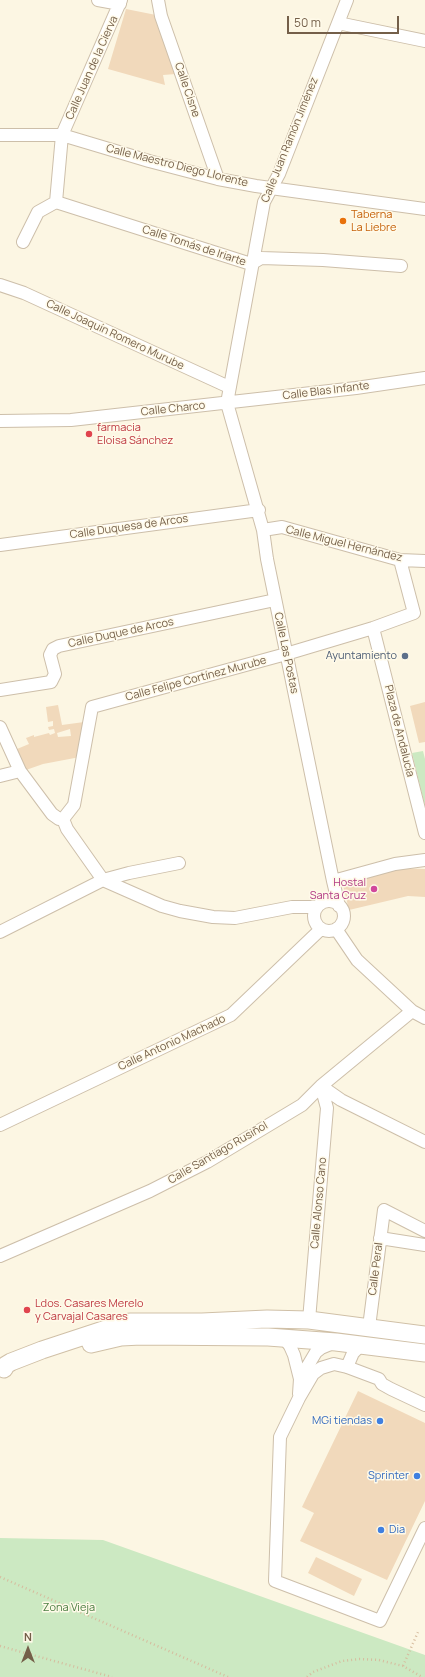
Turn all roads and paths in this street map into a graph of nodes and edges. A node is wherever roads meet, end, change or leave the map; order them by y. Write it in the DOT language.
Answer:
graph roads {
  1 [pos="98,0"];
  2 [pos="158,0"];
  3 [pos="347,0"];
  4 [pos="120,2"];
  5 [pos="338,22"];
  6 [pos="425,41"];
  7 [pos="0,135"];
  8 [pos="62,135"];
  9 [pos="218,178"];
  10 [pos="270,188"];
  11 [pos="56,202"];
  12 [pos="425,209"];
  13 [pos="24,242"];
  14 [pos="251,264"];
  15 [pos="401,266"];
  16 [pos="0,285"];
  17 [pos="425,378"];
  18 [pos="229,387"];
  19 [pos="227,403"];
  20 [pos="0,421"];
  21 [pos="259,510"];
  22 [pos="263,530"];
  23 [pos="0,544"];
  24 [pos="400,560"];
  25 [pos="425,561"];
  26 [pos="275,600"];
  27 [pos="373,628"];
  28 [pos="286,654"];
  29 [pos="0,690"];
  30 [pos="0,727"];
  31 [pos="20,771"];
  32 [pos="0,776"];
  33 [pos="63,819"];
  34 [pos="425,833"];
  35 [pos="425,860"];
  36 [pos="179,863"];
  37 [pos="103,880"];
  38 [pos="332,881"];
  39 [pos="339,906"];
  40 [pos="318,907"];
  41 [pos="321,929"];
  42 [pos="336,929"];
  43 [pos="0,932"];
  44 [pos="412,1011"];
  45 [pos="425,1018"];
  46 [pos="321,1086"];
  47 [pos="0,1125"];
  48 [pos="425,1142"];
  49 [pos="425,1231"];
  50 [pos="380,1238"];
  51 [pos="425,1245"];
  52 [pos="0,1256"];
  53 [pos="309,1320"];
  54 [pos="369,1327"];
  55 [pos="425,1335"];
  56 [pos="284,1338"];
  57 [pos="336,1342"];
  58 [pos="361,1345"];
  59 [pos="425,1353"];
  60 [pos="347,1367"];
  61 [pos="1,1368"];
  62 [pos="300,1379"];
  63 [pos="299,1398"];
  64 [pos="425,1405"];
  65 [pos="425,1528"];
  66 [pos="0,1577"];
  67 [pos="418,1632"];
  68 [pos="0,1646"];
  69 [pos="403,1666"];
  70 [pos="112,1677"];
  71 [pos="228,1677"];
  72 [pos="306,1677"];
  73 [pos="422,1677"];
  1 -- 4 [label="street"];
  2 -- 9 [label="street, Calle Cisne"];
  3 -- 5 [label="street, Calle Juan Ramón Jiménez"];
  4 -- 8 [label="street, Calle Juan de la Cierva"];
  5 -- 6 [label="street"];
  5 -- 10 [label="street, Calle Juan Ramón Jiménez"];
  7 -- 8 [label="street, Calle Maestro Diego Llorente"];
  8 -- 9 [label="street, Calle Maestro Diego Llorente"];
  8 -- 11 [label="street"];
  9 -- 10 [label="street, Calle Maestro Diego Llorente"];
  10 -- 12 [label="street, Calle Maestro Diego Llorente"];
  10 -- 14 [label="street, Calle Juan Ramón Jiménez"];
  11 -- 13 [label="street"];
  11 -- 14 [label="street, Calle Tomás de Iriarte"];
  14 -- 15 [label="street, Calle Tomás de Iriarte"];
  14 -- 18 [label="street, Calle Juan Ramón Jiménez"];
  16 -- 18 [label="street, Calle Joaquín Romero Murube"];
  17 -- 19 [label="street, Calle Blas Infante"];
  18 -- 19 [label="street, Calle Juan Ramón Jiménez"];
  19 -- 20 [label="street, Calle Charco"];
  19 -- 21 [label="street, Calle Las Postas"];
  21 -- 22 [label="street, Calle Las Postas"];
  21 -- 23 [label="street, Calle Duquesa de Arcos"];
  22 -- 24 [label="street, Calle Miguel Hernández"];
  22 -- 26 [label="street, Calle Las Postas"];
  24 -- 25 [label="street, Calle Miguel Hernández"];
  24 -- 27 [label="street, Calle Felipe Cortínez Murube"];
  26 -- 28 [label="street, Calle Las Postas"];
  26 -- 29 [label="street, Calle Duque de Arcos"];
  27 -- 28 [label="street, Calle Felipe Cortínez Murube"];
  27 -- 34 [label="street, Plaza de Andalucía"];
  28 -- 33 [label="street, Calle Felipe Cortínez Murube"];
  28 -- 38 [label="street, Calle Las Postas"];
  30 -- 31 [label="street"];
  31 -- 32 [label="street"];
  31 -- 33 [label="street"];
  33 -- 37 [label="street"];
  35 -- 38 [label="street"];
  36 -- 37 [label="street"];
  37 -- 40 [label="street"];
  37 -- 43 [label="street"];
  38 -- 39 [label="street, Calle Las Postas"];
  39 -- 40 [label="street"];
  39 -- 42 [label="street"];
  40 -- 41 [label="street"];
  41 -- 42 [label="street"];
  41 -- 47 [label="street, Calle Antonio Machado"];
  42 -- 44 [label="street"];
  44 -- 45 [label="street"];
  44 -- 46 [label="street, Calle Santiago Rusiñol"];
  46 -- 48 [label="street"];
  46 -- 52 [label="street, Calle Santiago Rusiñol"];
  46 -- 53 [label="street, Calle Alonso Cano"];
  49 -- 50 [label="street, Calle Peral"];
  50 -- 51 [label="street"];
  50 -- 54 [label="street, Calle Peral"];
  53 -- 54 [label="street"];
  53 -- 61 [label="street"];
  54 -- 55 [label="street"];
  56 -- 57 [label="street"];
  56 -- 61 [label="street"];
  56 -- 62 [label="street"];
  57 -- 58 [label="street"];
  57 -- 62 [label="street"];
  58 -- 59 [label="street"];
  58 -- 60 [label="street"];
  60 -- 63 [label="street"];
  60 -- 64 [label="street"];
  62 -- 63 [label="street"];
  63 -- 65 [label="street"];
  66 -- 71 [label="path"];
  67 -- 69 [label="path"];
  68 -- 70 [label="path"];
  69 -- 72 [label="path"];
  69 -- 73 [label="path"];
}
